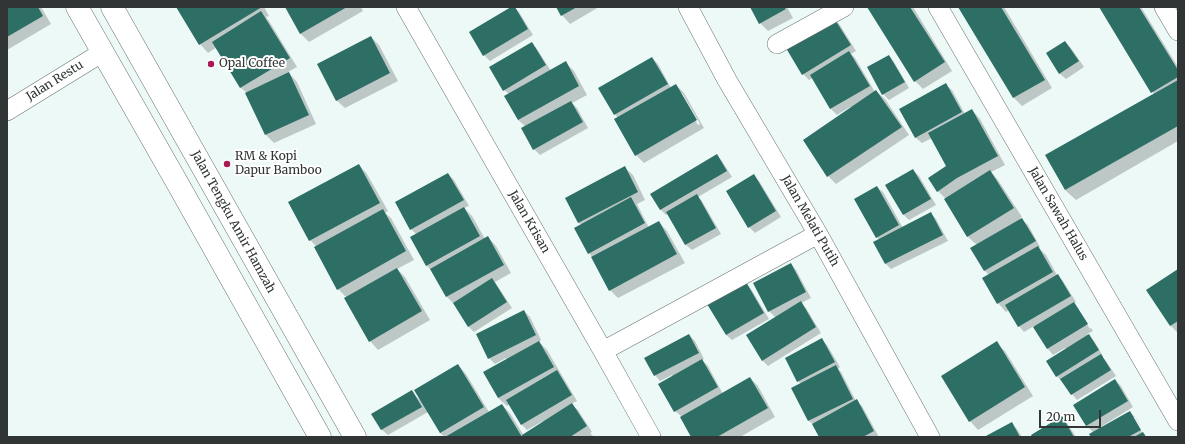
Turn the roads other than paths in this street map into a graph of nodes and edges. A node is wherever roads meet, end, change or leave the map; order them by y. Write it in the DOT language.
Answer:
graph roads {
  1 [pos="77,7"];
  2 [pos="112,7"];
  3 [pos="406,7"];
  4 [pos="688,7"];
  5 [pos="844,7"];
  6 [pos="938,7"];
  7 [pos="1164,7"];
  8 [pos="1178,31"];
  9 [pos="778,44"];
  10 [pos="103,52"];
  11 [pos="7,111"];
  12 [pos="205,171"];
  13 [pos="179,186"];
  14 [pos="818,234"];
  15 [pos="603,351"];
  16 [pos="1178,421"];
  17 [pos="320,437"];
  18 [pos="355,437"];
  19 [pos="651,437"];
  20 [pos="930,437"];
  1 -- 10 [label="main road"];
  2 -- 12 [label="main road, Jalan Tengku Amir Hamzah"];
  3 -- 15 [label="street, Jalan Krisan"];
  4 -- 14 [label="street, Jalan Melati Putih"];
  5 -- 9 [label="street"];
  6 -- 16 [label="street, Jalan Sawah Halus"];
  7 -- 8 [label="street"];
  10 -- 11 [label="street, Jalan Restu"];
  10 -- 13 [label="main road"];
  12 -- 13 [label="main road"];
  12 -- 18 [label="main road, Jalan Tengku Amir Hamzah"];
  13 -- 17 [label="main road"];
  14 -- 15 [label="street"];
  14 -- 20 [label="street, Jalan Melati Putih"];
  15 -- 19 [label="street, Jalan Krisan"];
}
